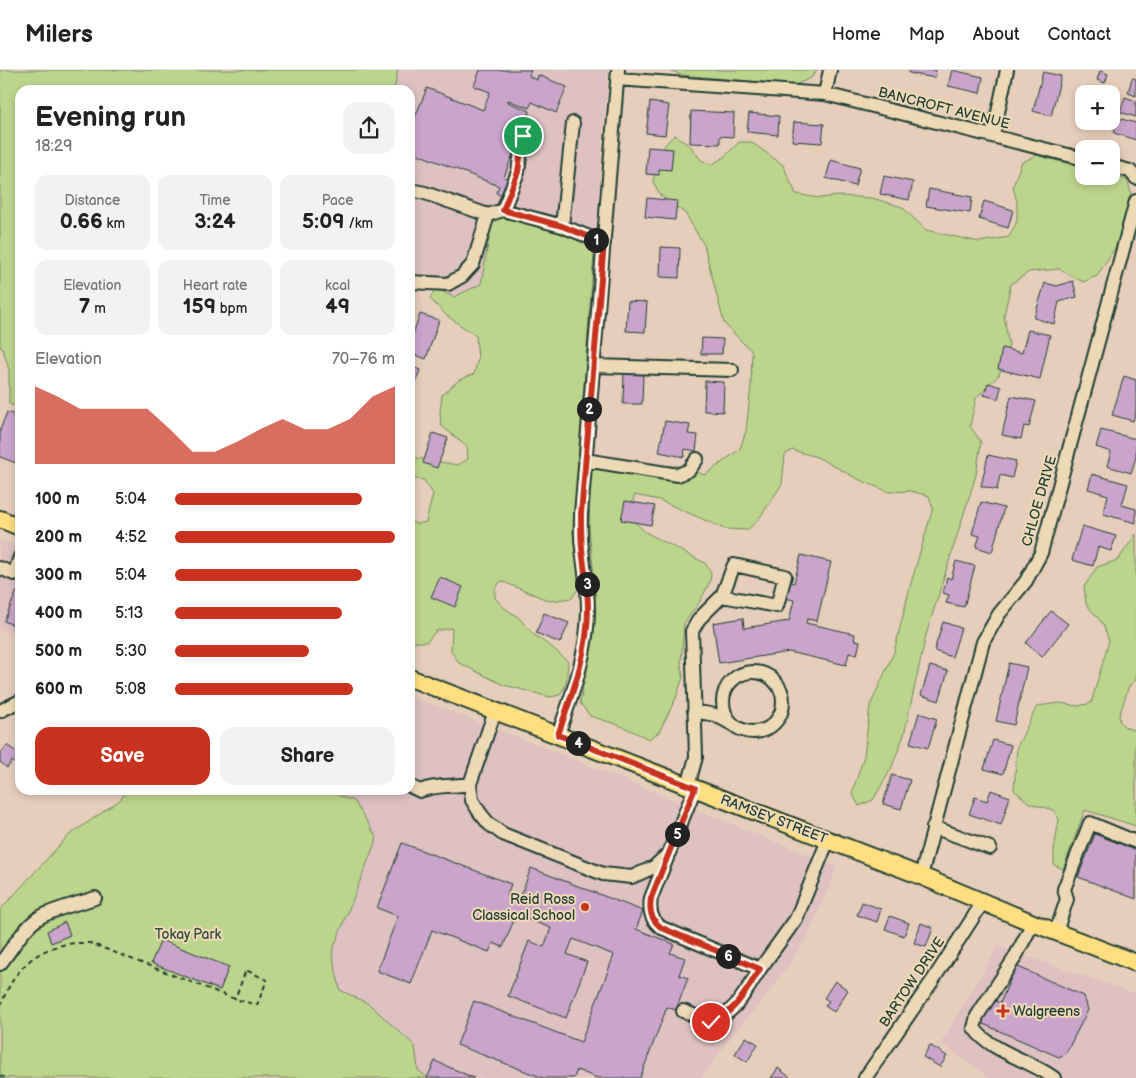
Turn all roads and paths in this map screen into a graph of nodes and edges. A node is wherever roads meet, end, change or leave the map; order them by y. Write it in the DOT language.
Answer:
graph roads {
  1 [pos="830,70"];
  2 [pos="1007,70"];
  3 [pos="617,74"];
  4 [pos="825,94"];
  5 [pos="573,123"];
  6 [pos="523,136"];
  7 [pos="993,136"];
  8 [pos="1075,157"];
  9 [pos="1120,168"];
  10 [pos="1136,177"];
  11 [pos="415,192"];
  12 [pos="1136,201"];
  13 [pos="503,210"];
  14 [pos="488,215"];
  15 [pos="562,226"];
  16 [pos="604,243"];
  17 [pos="415,282"];
  18 [pos="593,366"];
  19 [pos="732,370"];
  20 [pos="697,459"];
  21 [pos="585,460"];
  22 [pos="0,519"];
  23 [pos="15,524"];
  24 [pos="0,568"];
  25 [pos="15,571"];
  26 [pos="722,596"];
  27 [pos="415,680"];
  28 [pos="15,704"];
  29 [pos="495,710"];
  30 [pos="0,711"];
  31 [pos="694,711"];
  32 [pos="732,724"];
  33 [pos="558,735"];
  34 [pos="470,784"];
  35 [pos="692,787"];
  36 [pos="415,788"];
  37 [pos="933,828"];
  38 [pos="828,840"];
  39 [pos="1136,842"];
  40 [pos="990,848"];
  41 [pos="670,851"];
  42 [pos="921,876"];
  43 [pos="95,898"];
  44 [pos="983,902"];
  45 [pos="1033,923"];
  46 [pos="1056,932"];
  47 [pos="1136,963"];
  48 [pos="0,964"];
  49 [pos="760,969"];
  50 [pos="236,999"];
  51 [pos="0,1006"];
  52 [pos="684,1011"];
  53 [pos="0,1076"];
  54 [pos="6,1078"];
  55 [pos="865,1078"];
  56 [pos="1054,1078"];
  1 -- 4 [label="street"];
  2 -- 7 [label="street"];
  3 -- 4 [label="street, BANCROFT AVENUE"];
  3 -- 16 [label="street"];
  4 -- 7 [label="street, BANCROFT AVENUE"];
  5 -- 15 [label="street"];
  6 -- 13 [label="street"];
  7 -- 8 [label="street, BANCROFT AVENUE"];
  9 -- 10 [label="street"];
  11 -- 14 [label="street"];
  12 -- 37 [label="street, CHLOE DRIVE"];
  13 -- 14 [label="street"];
  13 -- 15 [label="street"];
  14 -- 17 [label="street"];
  15 -- 16 [label="street"];
  16 -- 18 [label="street"];
  18 -- 19 [label="street"];
  18 -- 21 [label="street"];
  20 -- 21 [label="street"];
  21 -- 33 [label="street"];
  22 -- 23 [label="main road"];
  24 -- 25 [label="street"];
  26 -- 26 [label="street"];
  26 -- 31 [label="street"];
  27 -- 29 [label="main road, RAMSEY STREET"];
  28 -- 30 [label="street"];
  29 -- 33 [label="main road, RAMSEY STREET"];
  29 -- 34 [label="street"];
  31 -- 32 [label="street"];
  31 -- 35 [label="street"];
  32 -- 32 [label="street"];
  33 -- 35 [label="main road, RAMSEY STREET"];
  34 -- 36 [label="street"];
  34 -- 41 [label="street"];
  35 -- 38 [label="main road, RAMSEY STREET"];
  35 -- 41 [label="street"];
  37 -- 40 [label="street"];
  37 -- 42 [label="street, CHLOE DRIVE"];
  38 -- 42 [label="main road, RAMSEY STREET"];
  38 -- 49 [label="street"];
  39 -- 46 [label="street"];
  41 -- 49 [label="street"];
  42 -- 44 [label="main road, RAMSEY STREET"];
  43 -- 48 [label="street"];
  44 -- 45 [label="main road, RAMSEY STREET"];
  44 -- 55 [label="street, BARTOW DRIVE"];
  45 -- 46 [label="main road, RAMSEY STREET"];
  45 -- 56 [label="street"];
  46 -- 47 [label="main road, RAMSEY STREET"];
  49 -- 52 [label="street"];
  50 -- 50 [label="path"];
  50 -- 51 [label="path"];
  53 -- 54 [label="path"];
}
